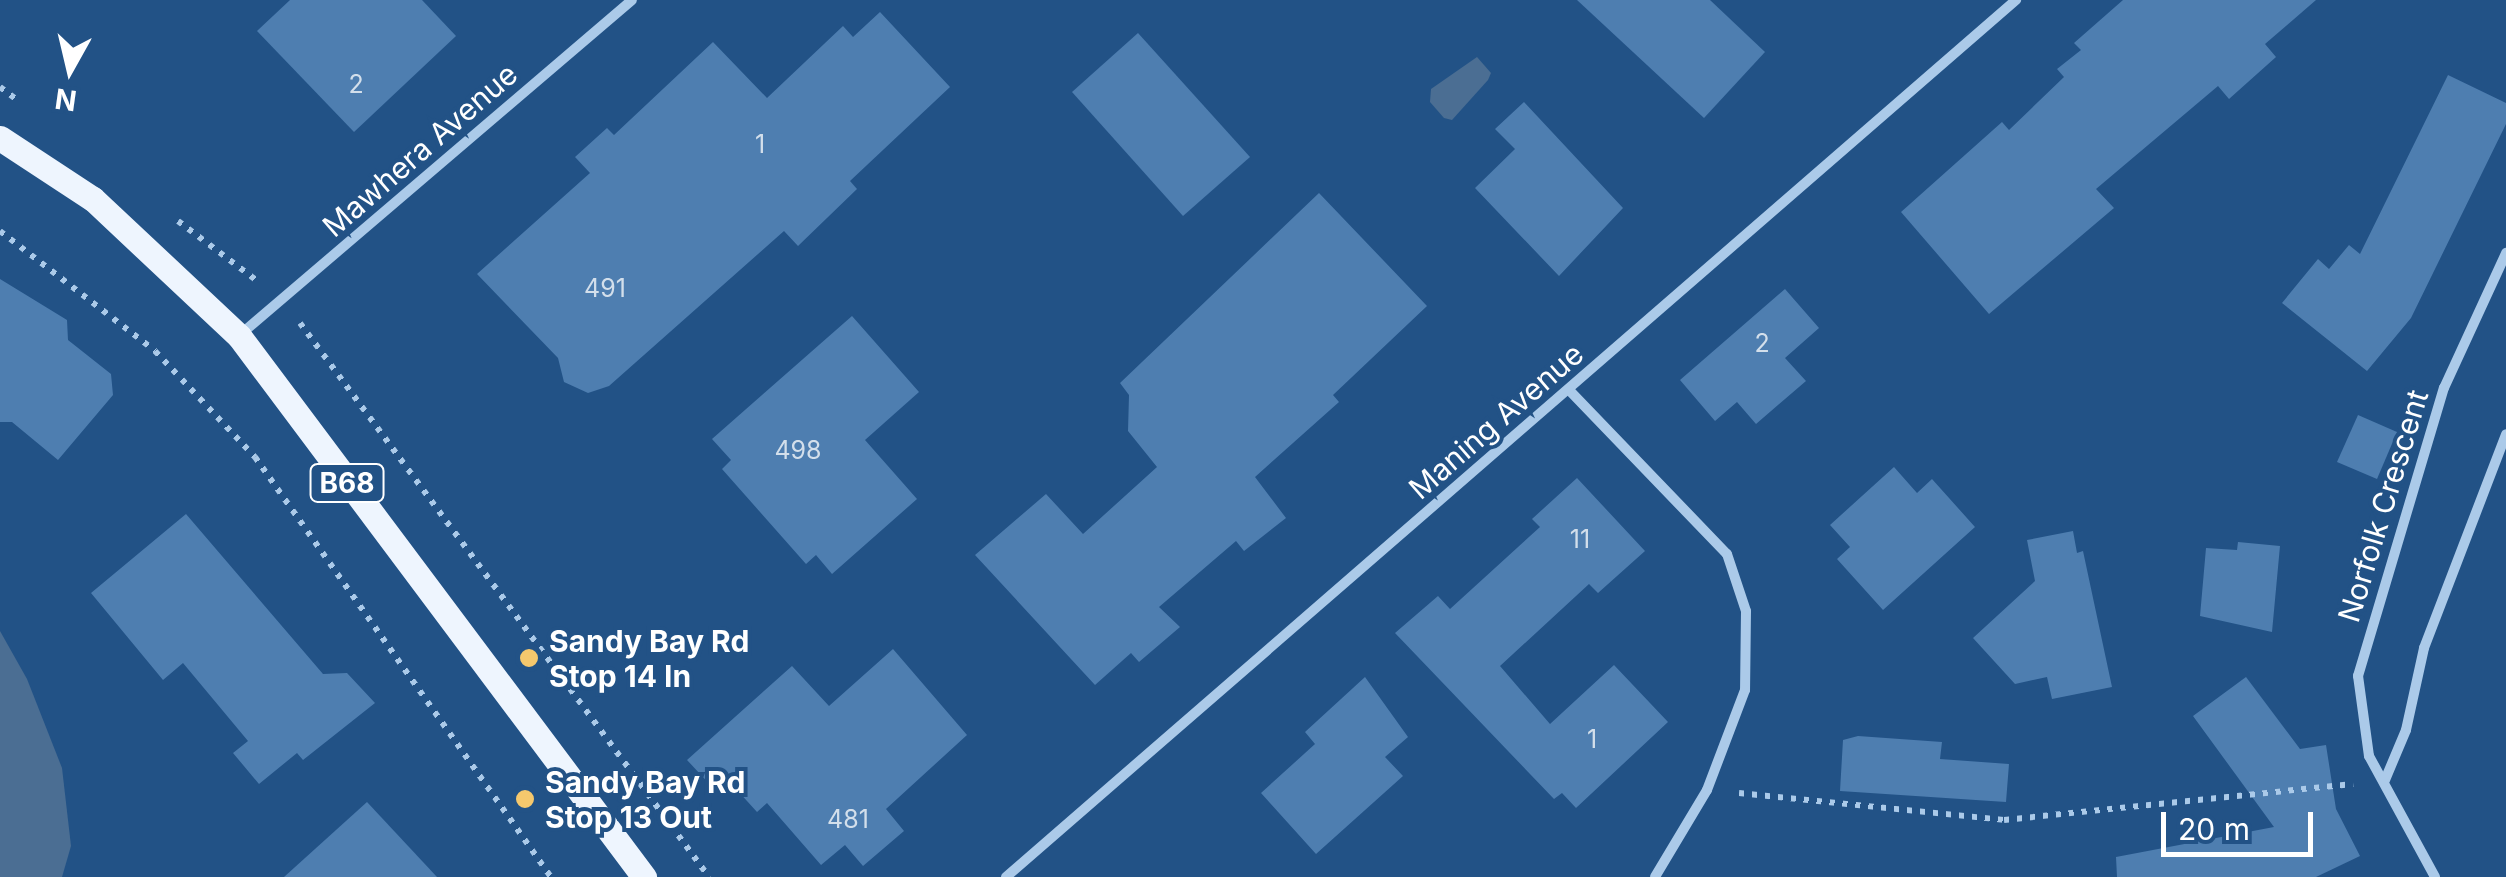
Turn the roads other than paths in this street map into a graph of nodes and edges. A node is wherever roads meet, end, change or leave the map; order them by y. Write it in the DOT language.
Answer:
graph roads {
  1 [pos="632,0"];
  2 [pos="2016,0"];
  3 [pos="0,138"];
  4 [pos="2506,253"];
  5 [pos="239,336"];
  6 [pos="1570,391"];
  7 [pos="2506,434"];
  8 [pos="2385,780"];
  9 [pos="644,877"];
  10 [pos="1006,877"];
  11 [pos="1655,877"];
  12 [pos="2436,877"];
  1 -- 5 [label="street, Mawhera Avenue"];
  2 -- 6 [label="street, Maning Avenue"];
  3 -- 5 [label="main road, B68"];
  4 -- 8 [label="street, Norfolk Crescent"];
  5 -- 9 [label="main road, B68"];
  6 -- 10 [label="street, Maning Avenue"];
  6 -- 11 [label="street"];
  7 -- 8 [label="street"];
  8 -- 12 [label="street, Norfolk Crescent"];
}
